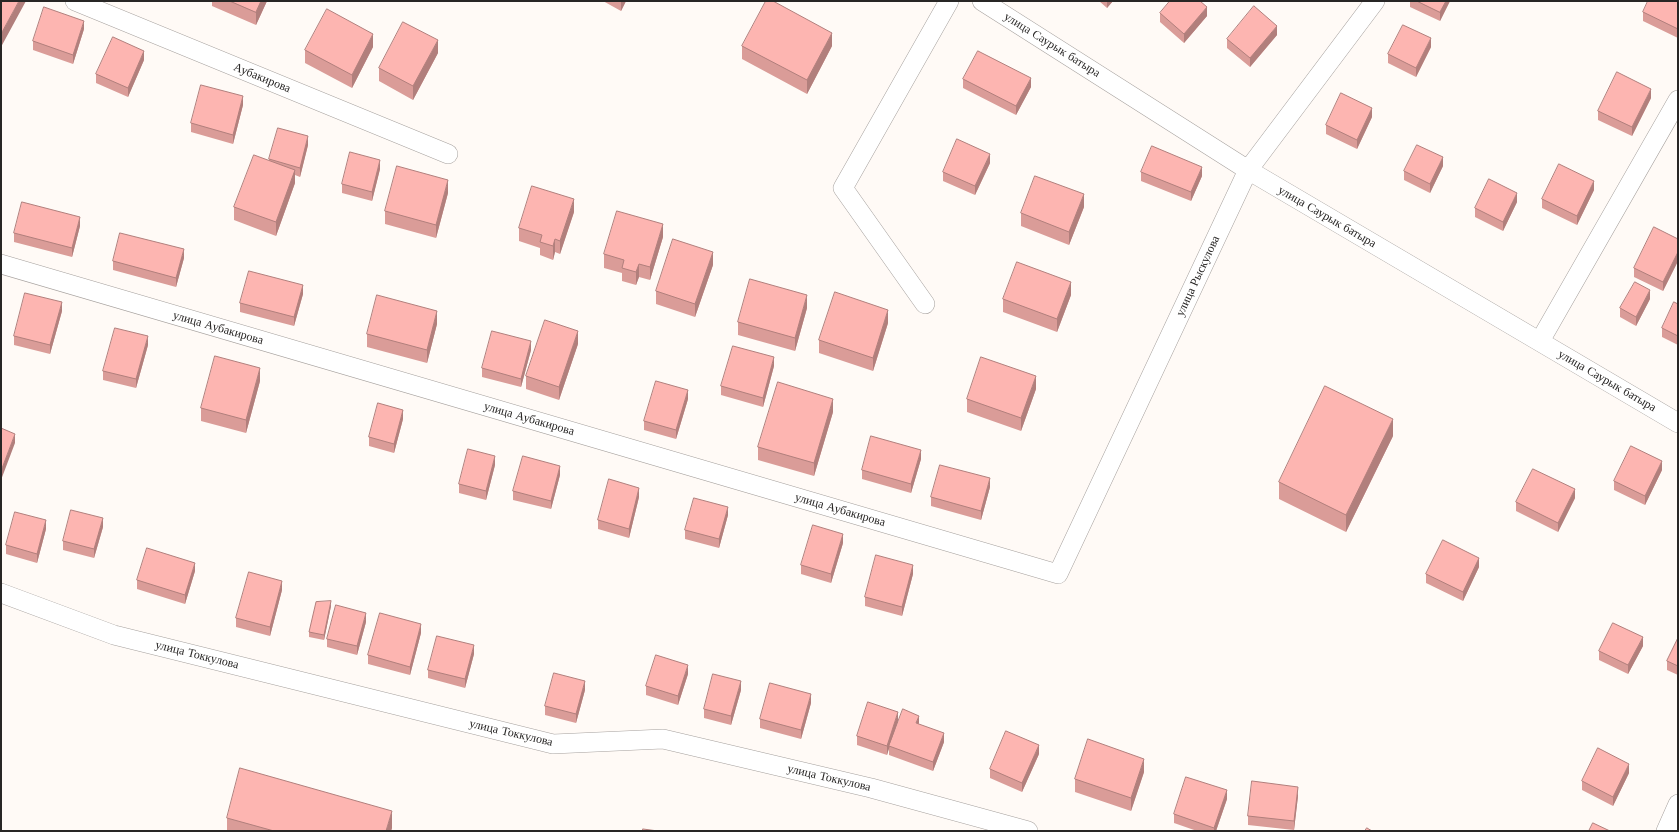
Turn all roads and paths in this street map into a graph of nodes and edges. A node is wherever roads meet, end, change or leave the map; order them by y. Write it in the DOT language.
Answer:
graph roads {
  1 [pos="75,1"];
  2 [pos="949,1"];
  3 [pos="982,1"];
  4 [pos="1375,1"];
  5 [pos="1678,100"];
  6 [pos="448,154"];
  7 [pos="1248,170"];
  8 [pos="1,264"];
  9 [pos="925,304"];
  10 [pos="1540,341"];
  11 [pos="1678,423"];
  12 [pos="1058,574"];
  13 [pos="1,593"];
  14 [pos="1678,804"];
  15 [pos="1028,831"];
  16 [pos="1666,831"];
  1 -- 6 [label="street, Аубакирова"];
  2 -- 9 [label="street"];
  3 -- 7 [label="street, улица Саурык батыра"];
  4 -- 7 [label="street, улица Рыскулова"];
  5 -- 10 [label="street"];
  7 -- 10 [label="street, улица Саурык батыра"];
  7 -- 12 [label="street, улица Рыскулова"];
  8 -- 12 [label="street, улица Аубакирова"];
  10 -- 11 [label="street, улица Саурык батыра"];
  13 -- 15 [label="street, улица Токкулова"];
  14 -- 16 [label="street"];
}
